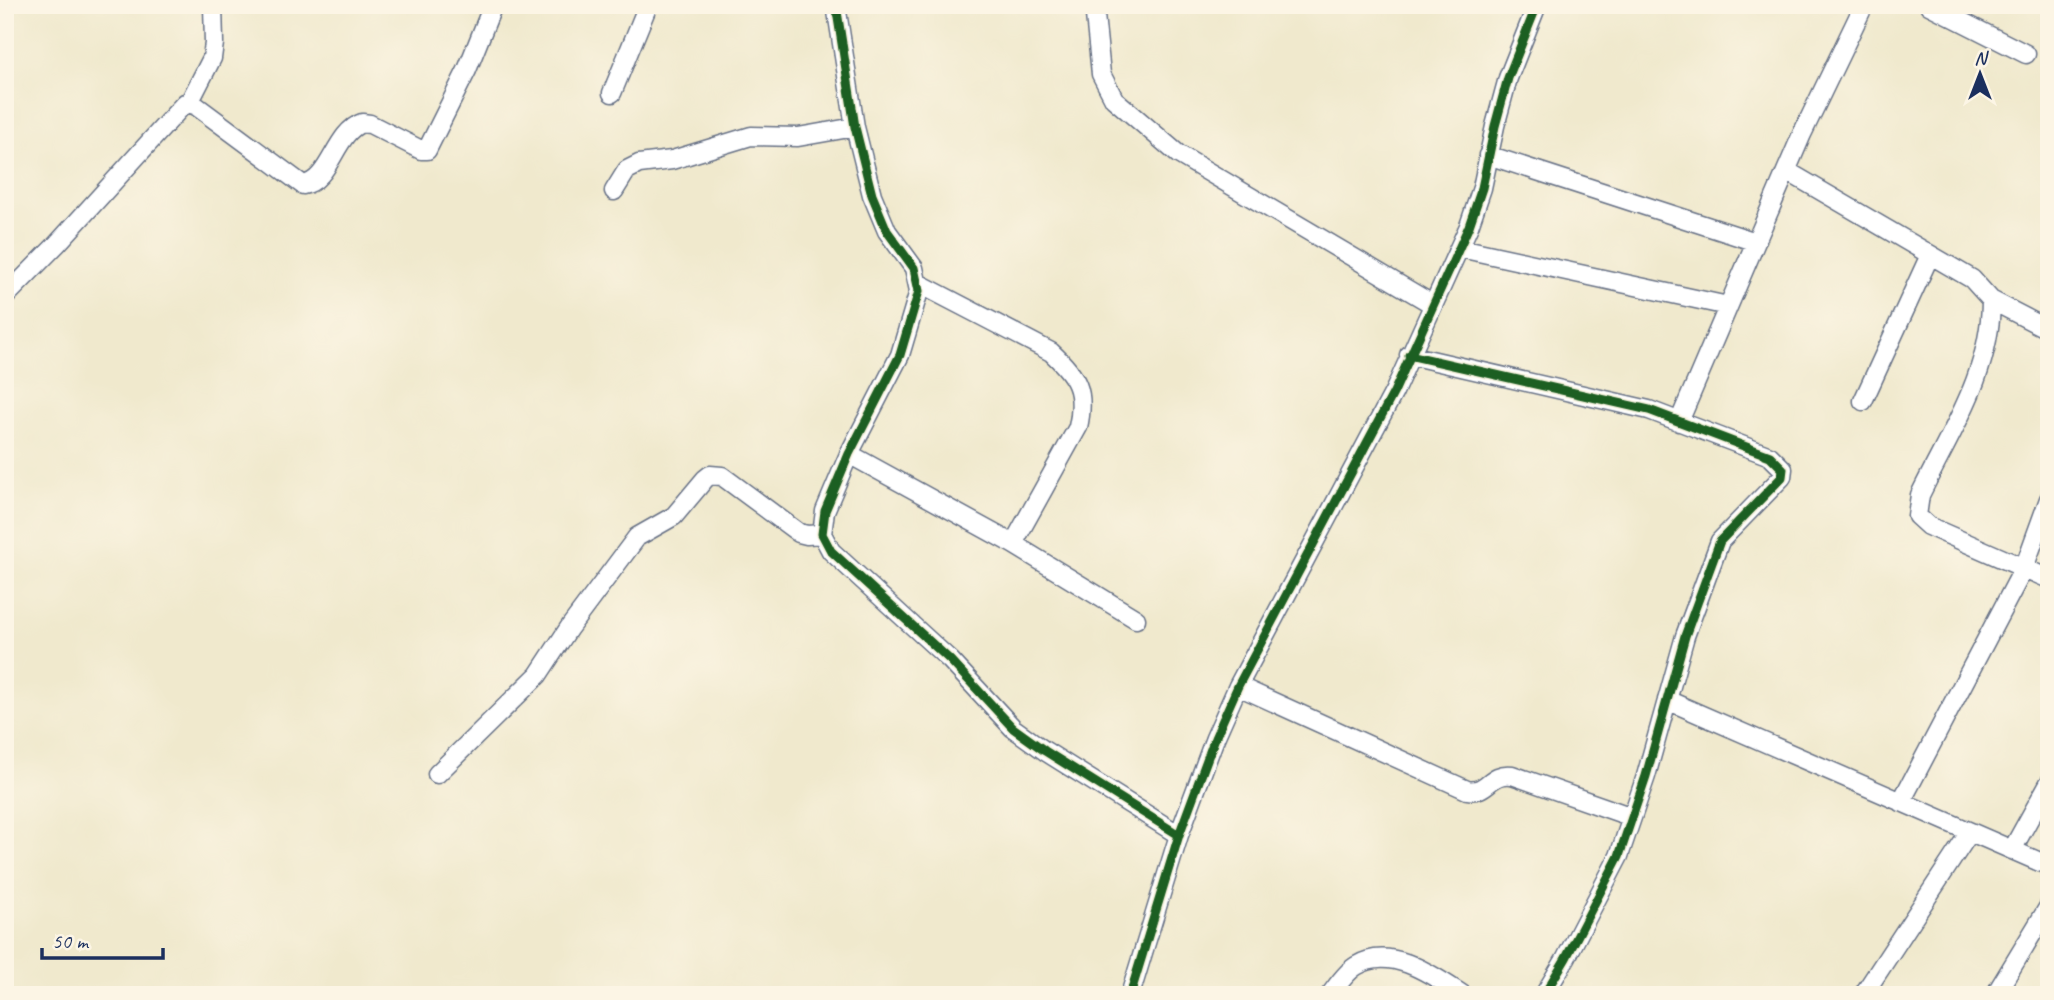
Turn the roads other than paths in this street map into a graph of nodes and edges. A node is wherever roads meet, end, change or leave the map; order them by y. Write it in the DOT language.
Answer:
graph roads {
  1 [pos="213,5"];
  2 [pos="493,5"];
  3 [pos="648,5"];
  4 [pos="836,5"];
  5 [pos="1094,5"];
  6 [pos="1537,5"];
  7 [pos="1864,5"];
  8 [pos="1929,5"];
  9 [pos="2026,54"];
  10 [pos="612,93"];
  11 [pos="189,103"];
  12 [pos="855,127"];
  13 [pos="1488,155"];
  14 [pos="1787,171"];
  15 [pos="614,191"];
  16 [pos="1756,242"];
  17 [pos="1460,248"];
  18 [pos="1930,255"];
  19 [pos="918,283"];
  20 [pos="5,297"];
  21 [pos="1991,300"];
  22 [pos="1432,304"];
  23 [pos="1728,306"];
  24 [pos="2049,330"];
  25 [pos="1409,355"];
  26 [pos="1863,401"];
  27 [pos="1679,422"];
  28 [pos="849,454"];
  29 [pos="2049,499"];
  30 [pos="822,534"];
  31 [pos="1013,544"];
  32 [pos="2024,568"];
  33 [pos="2049,579"];
  34 [pos="1136,619"];
  35 [pos="1238,686"];
  36 [pos="1667,700"];
  37 [pos="437,774"];
  38 [pos="2049,783"];
  39 [pos="1901,802"];
  40 [pos="1632,817"];
  41 [pos="1970,832"];
  42 [pos="1179,835"];
  43 [pos="2012,850"];
  44 [pos="2049,866"];
  45 [pos="2049,906"];
  46 [pos="1130,995"];
  47 [pos="1330,995"];
  48 [pos="1463,995"];
  49 [pos="1544,995"];
  50 [pos="1863,995"];
  51 [pos="1995,995"];
  1 -- 11 [label="street"];
  2 -- 11 [label="street"];
  3 -- 10 [label="street"];
  4 -- 12 [label="street"];
  5 -- 22 [label="street"];
  6 -- 13 [label="street"];
  7 -- 14 [label="street"];
  8 -- 9 [label="street"];
  11 -- 20 [label="street"];
  12 -- 15 [label="street"];
  12 -- 19 [label="street"];
  13 -- 16 [label="street"];
  13 -- 17 [label="street"];
  14 -- 16 [label="street"];
  14 -- 18 [label="street"];
  16 -- 23 [label="street"];
  17 -- 22 [label="street"];
  17 -- 23 [label="street"];
  18 -- 21 [label="street"];
  18 -- 26 [label="street"];
  19 -- 28 [label="street"];
  19 -- 31 [label="street"];
  21 -- 24 [label="street"];
  21 -- 32 [label="street"];
  22 -- 25 [label="street"];
  23 -- 27 [label="street"];
  25 -- 27 [label="street"];
  25 -- 35 [label="street"];
  27 -- 36 [label="street"];
  28 -- 30 [label="street"];
  28 -- 31 [label="street"];
  29 -- 32 [label="street"];
  30 -- 37 [label="street"];
  30 -- 42 [label="street"];
  31 -- 34 [label="street"];
  32 -- 33 [label="street"];
  32 -- 39 [label="street"];
  35 -- 40 [label="street"];
  35 -- 42 [label="street"];
  36 -- 39 [label="street"];
  36 -- 40 [label="street"];
  38 -- 43 [label="street"];
  39 -- 41 [label="street"];
  40 -- 49 [label="street"];
  41 -- 43 [label="street"];
  41 -- 50 [label="street"];
  42 -- 46 [label="street"];
  43 -- 44 [label="street"];
  45 -- 51 [label="street"];
  47 -- 48 [label="street"];
}
